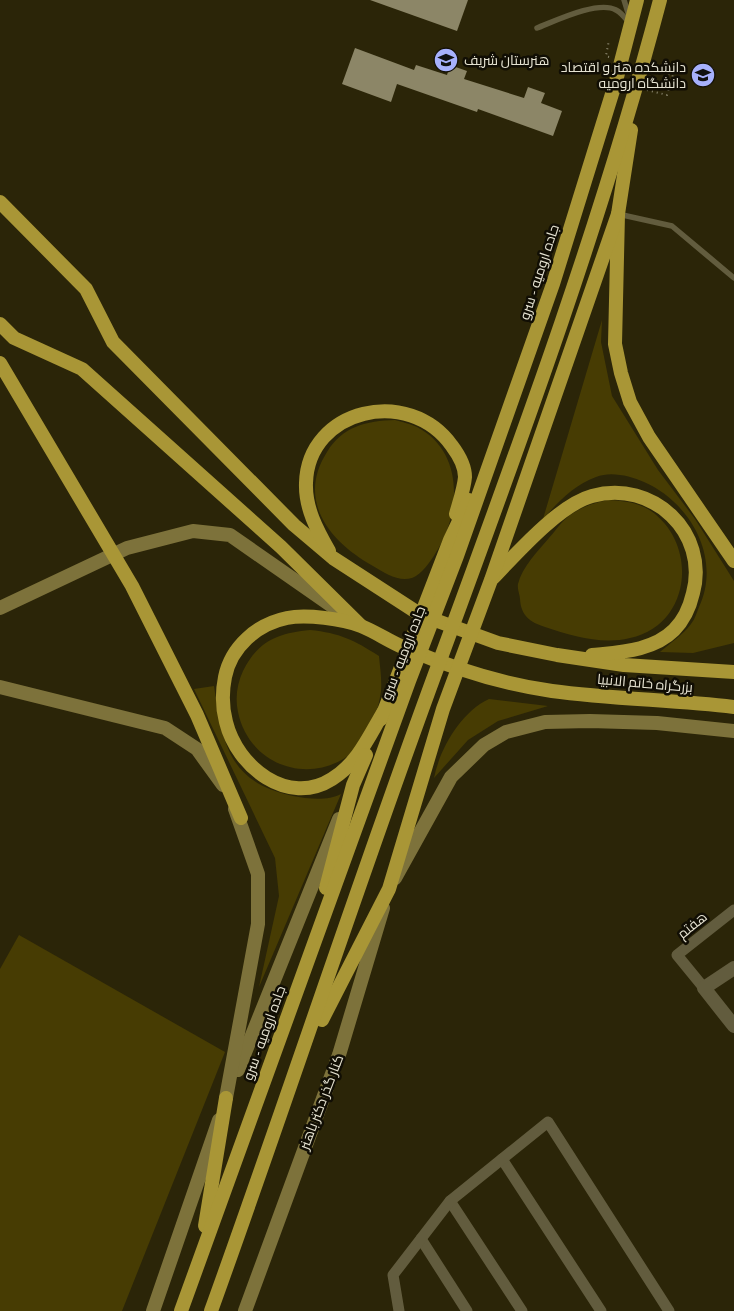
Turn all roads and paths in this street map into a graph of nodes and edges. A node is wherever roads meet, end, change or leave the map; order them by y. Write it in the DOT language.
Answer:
graph roads {
  1 [pos="624,0"];
  2 [pos="638,0"];
  3 [pos="660,0"];
  4 [pos="631,26"];
  5 [pos="536,28"];
  6 [pos="609,40"];
  7 [pos="606,56"];
  8 [pos="673,75"];
  9 [pos="638,87"];
  10 [pos="0,202"];
  11 [pos="618,214"];
  12 [pos="734,278"];
  13 [pos="0,324"];
  14 [pos="0,363"];
  15 [pos="499,439"];
  16 [pos="450,540"];
  17 [pos="332,558"];
  18 [pos="734,561"];
  19 [pos="491,580"];
  20 [pos="0,608"];
  21 [pos="360,626"];
  22 [pos="576,656"];
  23 [pos="734,664"];
  24 [pos="689,670"];
  25 [pos="734,672"];
  26 [pos="0,687"];
  27 [pos="734,707"];
  28 [pos="384,711"];
  29 [pos="734,731"];
  30 [pos="353,785"];
  31 [pos="240,818"];
  32 [pos="389,889"];
  33 [pos="734,910"];
  34 [pos="734,968"];
  35 [pos="302,978"];
  36 [pos="704,988"];
  37 [pos="734,1026"];
  38 [pos="298,1067"];
  39 [pos="226,1098"];
  40 [pos="502,1159"];
  41 [pos="450,1201"];
  42 [pos="421,1239"];
  43 [pos="199,1260"];
  44 [pos="153,1311"];
  45 [pos="181,1311"];
  46 [pos="211,1311"];
  47 [pos="245,1311"];
  48 [pos="399,1311"];
  49 [pos="467,1311"];
  50 [pos="522,1311"];
  51 [pos="601,1311"];
  52 [pos="669,1311"];
  1 -- 4 [label="lane"];
  2 -- 4 [label="highway, جاده ارومیه - سرو"];
  3 -- 9 [label="highway"];
  4 -- 5 [label="lane"];
  4 -- 15 [label="highway, جاده ارومیه - سرو"];
  6 -- 7 [label="path"];
  8 -- 9 [label="path"];
  9 -- 11 [label="highway"];
  9 -- 38 [label="highway"];
  10 -- 17 [label="highway, بزرگراه خاتم الانبیا"];
  11 -- 12 [label="lane"];
  11 -- 18 [label="highway"];
  11 -- 19 [label="highway"];
  13 -- 21 [label="highway"];
  14 -- 31 [label="highway"];
  15 -- 16 [label="highway"];
  15 -- 35 [label="highway, جاده ارومیه - سرو"];
  16 -- 17 [label="highway"];
  16 -- 28 [label="highway"];
  17 -- 22 [label="highway, بزرگراه خاتم الانبیا"];
  19 -- 22 [label="highway"];
  19 -- 32 [label="highway"];
  20 -- 21 [label="main road"];
  21 -- 27 [label="highway, بزرگراه خاتم الانبیا"];
  21 -- 28 [label="highway"];
  22 -- 24 [label="highway, بزرگراه خاتم الانبیا"];
  23 -- 24 [label="highway"];
  24 -- 25 [label="highway, بزرگراه خاتم الانبیا"];
  26 -- 31 [label="main road"];
  28 -- 30 [label="highway"];
  29 -- 32 [label="main road, کنار گذر دکتر باهنر"];
  30 -- 35 [label="highway"];
  30 -- 39 [label="main road"];
  31 -- 39 [label="main road"];
  32 -- 38 [label="highway"];
  32 -- 47 [label="main road, کنار گذر دکتر باهنر"];
  33 -- 36 [label="street, هفتم"];
  34 -- 36 [label="street"];
  35 -- 43 [label="highway, جاده ارومیه - سرو"];
  36 -- 37 [label="street"];
  38 -- 46 [label="highway"];
  39 -- 43 [label="highway"];
  39 -- 44 [label="main road"];
  40 -- 41 [label="street"];
  40 -- 51 [label="street"];
  40 -- 52 [label="street"];
  41 -- 42 [label="street"];
  41 -- 50 [label="street"];
  42 -- 48 [label="street"];
  42 -- 49 [label="street"];
  43 -- 45 [label="highway, جاده ارومیه - سرو"];
}
